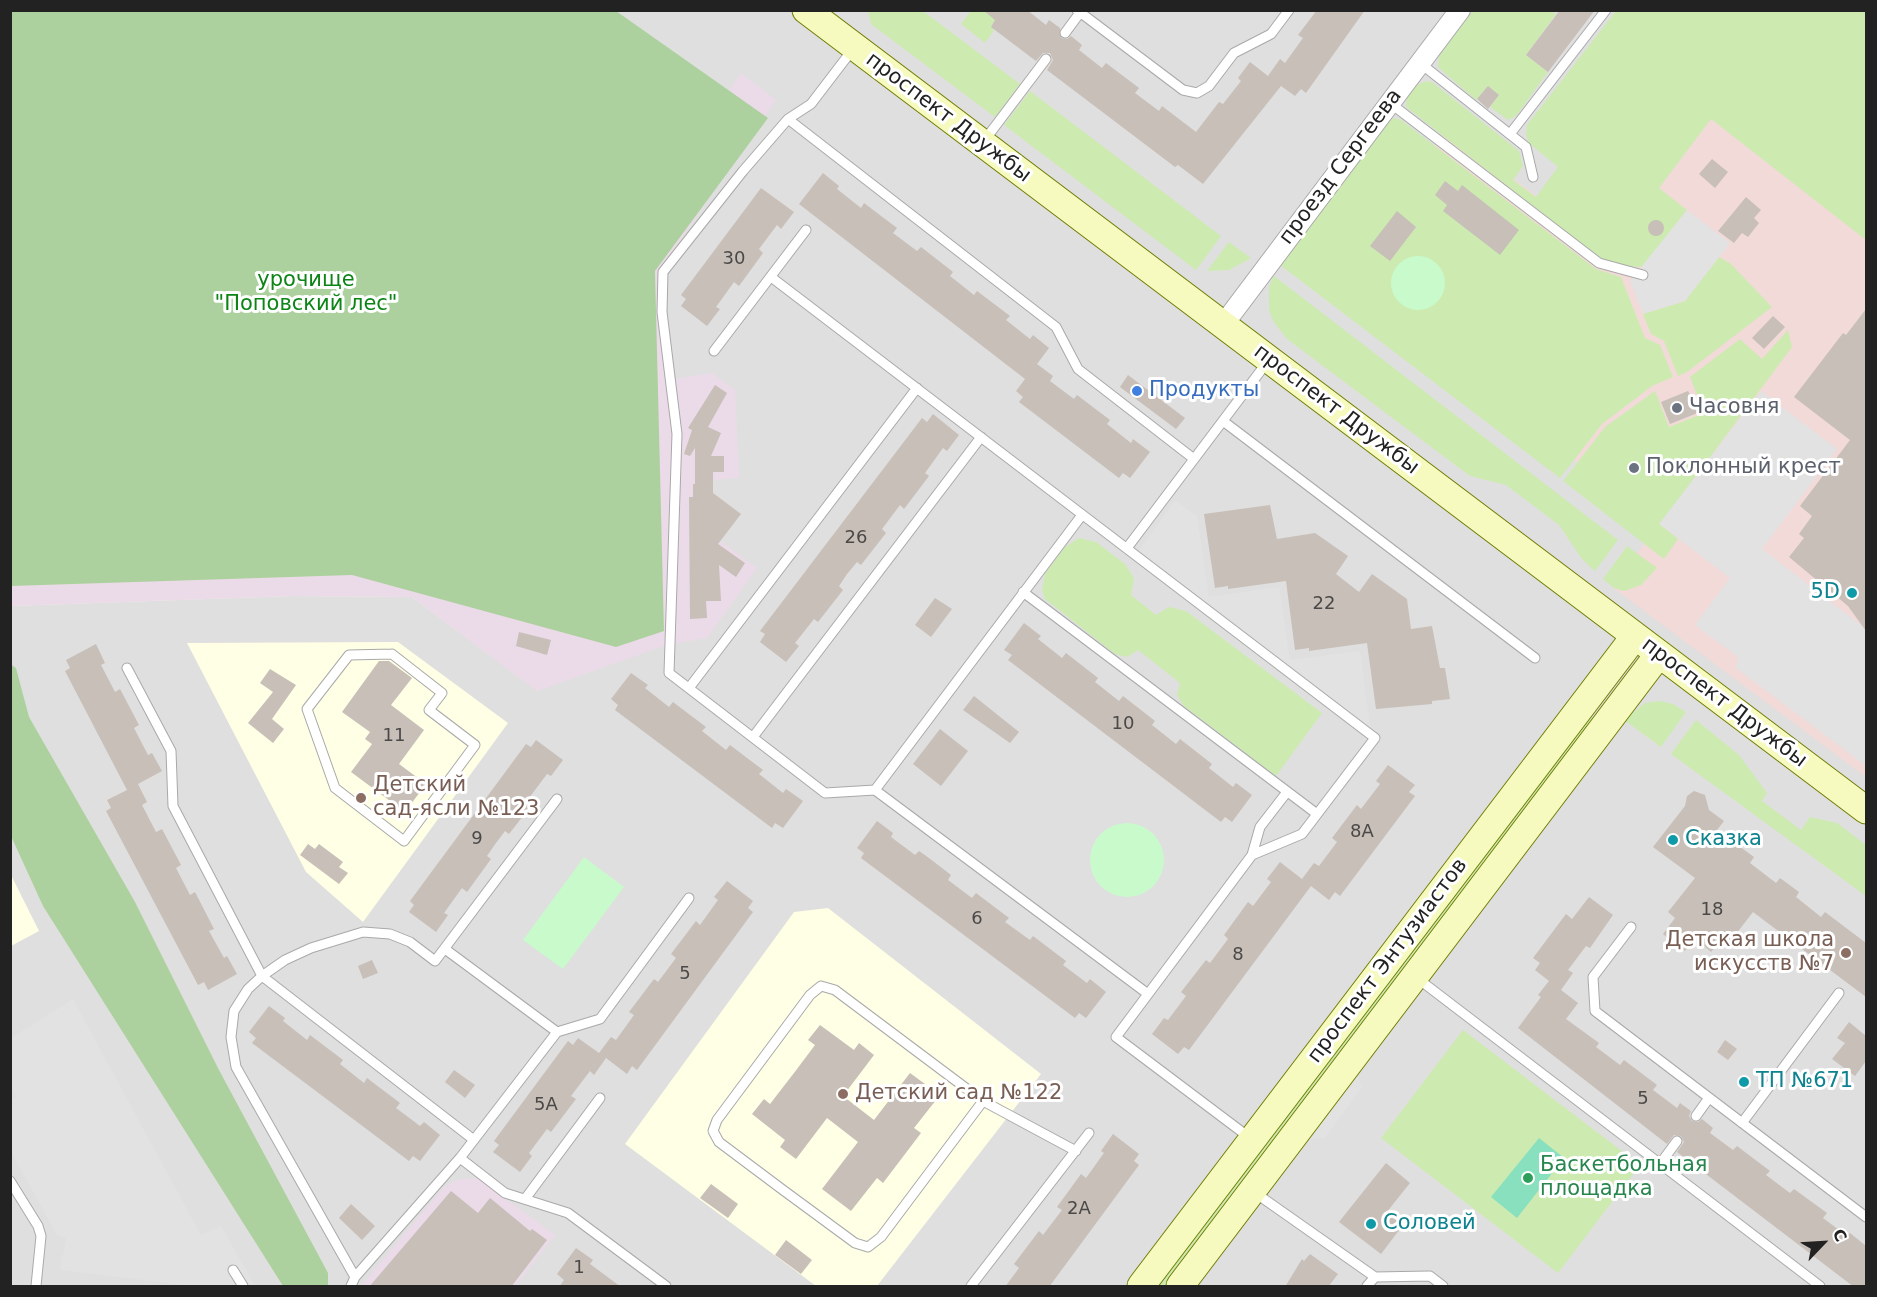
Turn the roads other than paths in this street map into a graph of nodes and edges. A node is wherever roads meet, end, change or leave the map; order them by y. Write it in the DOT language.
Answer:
graph roads {
  1 [pos="806,10"];
  2 [pos="1289,10"];
  3 [pos="1460,10"];
  4 [pos="1606,10"];
  5 [pos="1080,11"];
  6 [pos="1065,33"];
  7 [pos="854,47"];
  8 [pos="1046,59"];
  9 [pos="1420,63"];
  10 [pos="1390,103"];
  11 [pos="788,119"];
  12 [pos="1510,134"];
  13 [pos="982,143"];
  14 [pos="1533,177"];
  15 [pos="806,230"];
  16 [pos="1643,275"];
  17 [pos="771,277"];
  18 [pos="1223,325"];
  19 [pos="714,351"];
  20 [pos="1269,359"];
  21 [pos="917,388"];
  22 [pos="1223,421"];
  23 [pos="981,437"];
  24 [pos="1194,459"];
  25 [pos="1082,514"];
  26 [pos="1127,548"];
  27 [pos="1023,592"];
  28 [pos="1635,636"];
  29 [pos="392,654"];
  30 [pos="1659,654"];
  31 [pos="1534,658"];
  32 [pos="127,668"];
  33 [pos="689,688"];
  34 [pos="753,737"];
  35 [pos="875,790"];
  36 [pos="1287,792"];
  37 [pos="556,800"];
  38 [pos="1866,810"];
  39 [pos="1317,814"];
  40 [pos="1252,855"];
  41 [pos="689,898"];
  42 [pos="1631,927"];
  43 [pos="445,949"];
  44 [pos="261,976"];
  45 [pos="1415,976"];
  46 [pos="1839,993"];
  47 [pos="1148,994"];
  48 [pos="556,1032"];
  49 [pos="600,1098"];
  50 [pos="1709,1098"];
  51 [pos="983,1101"];
  52 [pos="1696,1116"];
  53 [pos="1742,1123"];
  54 [pos="1089,1133"];
  55 [pos="1252,1139"];
  56 [pos="474,1140"];
  57 [pos="1677,1141"];
  58 [pos="1076,1151"];
  59 [pos="460,1158"];
  60 [pos="1660,1164"];
  61 [pos="10,1181"];
  62 [pos="1252,1191"];
  63 [pos="525,1199"];
  64 [pos="1866,1217"];
  65 [pos="233,1269"];
  66 [pos="1375,1277"];
  67 [pos="353,1282"];
  68 [pos="36,1287"];
  69 [pos="243,1287"];
  70 [pos="666,1287"];
  71 [pos="971,1287"];
  72 [pos="1141,1287"];
  73 [pos="1180,1287"];
  74 [pos="1367,1287"];
  75 [pos="1443,1287"];
  76 [pos="1820,1287"];
  1 -- 7 [label="main road, проспект Дружбы"];
  2 -- 5 [label="lane"];
  3 -- 9 [label="street, проезд Сергеева"];
  4 -- 12 [label="lane"];
  5 -- 6 [label="lane"];
  7 -- 11 [label="lane"];
  7 -- 13 [label="main road, проспект Дружбы"];
  8 -- 13 [label="lane"];
  9 -- 10 [label="street, проезд Сергеева"];
  9 -- 12 [label="lane"];
  10 -- 16 [label="lane"];
  10 -- 18 [label="street, проезд Сергеева"];
  11 -- 24 [label="lane"];
  11 -- 33 [label="lane"];
  12 -- 14 [label="lane"];
  13 -- 18 [label="main road, проспект Дружбы"];
  15 -- 17 [label="lane"];
  17 -- 19 [label="lane"];
  17 -- 21 [label="lane"];
  18 -- 20 [label="main road, проспект Дружбы"];
  20 -- 22 [label="lane"];
  20 -- 28 [label="main road, проспект Дружбы"];
  21 -- 23 [label="lane"];
  21 -- 33 [label="lane"];
  22 -- 24 [label="lane"];
  22 -- 31 [label="lane"];
  23 -- 25 [label="lane"];
  23 -- 34 [label="lane"];
  24 -- 26 [label="lane"];
  25 -- 26 [label="lane"];
  25 -- 27 [label="lane"];
  26 -- 39 [label="lane"];
  27 -- 35 [label="lane"];
  27 -- 36 [label="lane"];
  28 -- 30 [label="main road, проспект Дружбы"];
  28 -- 55 [label="main road, проспект Энтузиастов"];
  29 -- 29 [label="lane"];
  30 -- 38 [label="main road, проспект Дружбы"];
  30 -- 45 [label="main road, проспект Энтузиастов"];
  32 -- 44 [label="lane"];
  33 -- 34 [label="lane"];
  34 -- 35 [label="lane"];
  35 -- 47 [label="lane"];
  36 -- 39 [label="lane"];
  36 -- 40 [label="lane"];
  37 -- 43 [label="lane"];
  39 -- 40 [label="lane"];
  40 -- 47 [label="lane"];
  41 -- 48 [label="lane"];
  42 -- 50 [label="lane"];
  43 -- 44 [label="lane"];
  43 -- 48 [label="lane"];
  44 -- 56 [label="lane"];
  44 -- 67 [label="lane"];
  45 -- 60 [label="lane"];
  45 -- 62 [label="main road, проспект Энтузиастов"];
  46 -- 53 [label="lane"];
  47 -- 55 [label="lane"];
  48 -- 56 [label="lane"];
  49 -- 63 [label="lane"];
  50 -- 52 [label="lane"];
  50 -- 53 [label="lane"];
  51 -- 51 [label="lane"];
  51 -- 58 [label="lane"];
  53 -- 64 [label="lane"];
  54 -- 58 [label="lane"];
  55 -- 72 [label="main road, проспект Энтузиастов"];
  56 -- 59 [label="lane"];
  57 -- 60 [label="lane"];
  58 -- 71 [label="lane"];
  59 -- 63 [label="lane"];
  59 -- 67 [label="lane"];
  60 -- 76 [label="lane"];
  61 -- 68 [label="lane"];
  62 -- 66 [label="lane"];
  62 -- 73 [label="main road, проспект Энтузиастов"];
  63 -- 70 [label="lane"];
  65 -- 69 [label="lane"];
  66 -- 74 [label="lane"];
  66 -- 75 [label="lane"];
}
